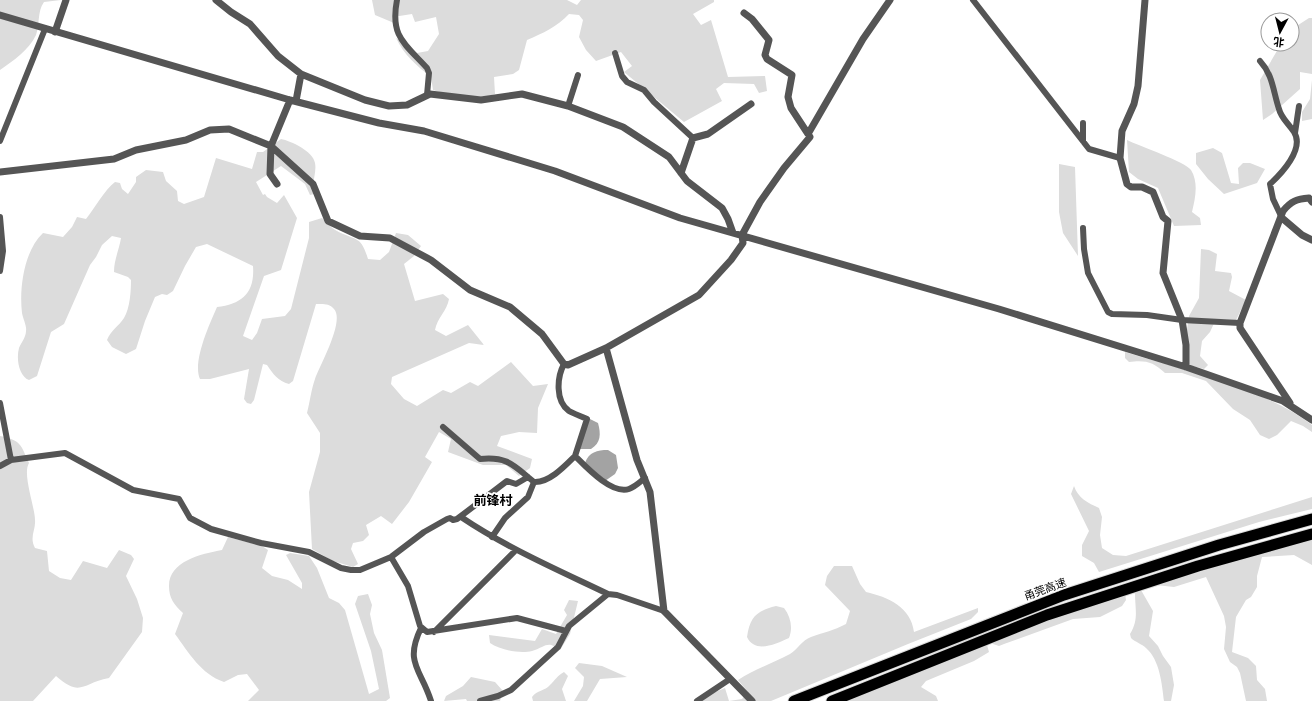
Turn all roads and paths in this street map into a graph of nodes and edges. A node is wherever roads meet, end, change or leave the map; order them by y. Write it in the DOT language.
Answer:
graph roads {
  1 [pos="66,0"];
  2 [pos="216,0"];
  3 [pos="397,0"];
  4 [pos="890,0"];
  5 [pos="973,0"];
  6 [pos="1145,0"];
  7 [pos="744,13"];
  8 [pos="0,15"];
  9 [pos="45,29"];
  10 [pos="56,32"];
  11 [pos="615,53"];
  12 [pos="1260,61"];
  13 [pos="301,74"];
  14 [pos="578,75"];
  15 [pos="427,95"];
  16 [pos="293,101"];
  17 [pos="751,104"];
  18 [pos="568,106"];
  19 [pos="1299,106"];
  20 [pos="1083,123"];
  21 [pos="1295,133"];
  22 [pos="808,134"];
  23 [pos="693,138"];
  24 [pos="0,141"];
  25 [pos="1083,141"];
  26 [pos="271,146"];
  27 [pos="1120,158"];
  28 [pos="0,172"];
  29 [pos="681,173"];
  30 [pos="277,184"];
  31 [pos="1312,202"];
  32 [pos="0,217"];
  33 [pos="1282,218"];
  34 [pos="1083,228"];
  35 [pos="733,233"];
  36 [pos="742,235"];
  37 [pos="1312,240"];
  38 [pos="0,271"];
  39 [pos="1182,320"];
  40 [pos="1240,323"];
  41 [pos="606,348"];
  42 [pos="564,364"];
  43 [pos="1186,367"];
  44 [pos="0,403"];
  45 [pos="1292,407"];
  46 [pos="1312,420"];
  47 [pos="443,427"];
  48 [pos="575,456"];
  49 [pos="11,460"];
  50 [pos="0,466"];
  51 [pos="528,477"];
  52 [pos="645,478"];
  53 [pos="534,482"];
  54 [pos="461,517"];
  55 [pos="1312,519"];
  56 [pos="1312,534"];
  57 [pos="492,537"];
  58 [pos="516,550"];
  59 [pos="391,557"];
  60 [pos="608,594"];
  61 [pos="664,611"];
  62 [pos="421,628"];
  63 [pos="566,631"];
  64 [pos="434,632"];
  65 [pos="730,679"];
  66 [pos="431,701"];
  67 [pos="480,701"];
  68 [pos="697,701"];
  69 [pos="752,701"];
  70 [pos="794,701"];
  71 [pos="832,701"];
  1 -- 10 [label="street"];
  2 -- 13 [label="street"];
  3 -- 15 [label="street"];
  4 -- 22 [label="street"];
  5 -- 25 [label="street"];
  6 -- 27 [label="street"];
  7 -- 22 [label="street"];
  8 -- 9 [label="street"];
  9 -- 10 [label="street"];
  9 -- 24 [label="street"];
  10 -- 16 [label="street"];
  11 -- 23 [label="street"];
  12 -- 21 [label="street"];
  13 -- 15 [label="street"];
  13 -- 16 [label="street"];
  14 -- 18 [label="street"];
  15 -- 18 [label="street"];
  16 -- 26 [label="street"];
  16 -- 35 [label="street"];
  17 -- 23 [label="street"];
  18 -- 29 [label="street"];
  19 -- 21 [label="street"];
  20 -- 25 [label="street"];
  21 -- 33 [label="street"];
  22 -- 36 [label="street"];
  23 -- 29 [label="street"];
  25 -- 27 [label="street"];
  26 -- 28 [label="street"];
  26 -- 30 [label="street"];
  26 -- 42 [label="street"];
  27 -- 39 [label="street"];
  29 -- 35 [label="street"];
  31 -- 33 [label="street"];
  32 -- 38 [label="street"];
  33 -- 37 [label="street"];
  33 -- 40 [label="street"];
  34 -- 39 [label="street"];
  35 -- 36 [label="street"];
  36 -- 41 [label="street"];
  36 -- 43 [label="street"];
  39 -- 40 [label="street"];
  39 -- 43 [label="street"];
  40 -- 45 [label="street"];
  41 -- 42 [label="street"];
  41 -- 52 [label="street"];
  42 -- 48 [label="street"];
  43 -- 45 [label="street"];
  44 -- 49 [label="street"];
  45 -- 46 [label="street"];
  47 -- 51 [label="street"];
  48 -- 52 [label="street"];
  48 -- 53 [label="street"];
  49 -- 50 [label="street"];
  49 -- 59 [label="street"];
  51 -- 53 [label="street"];
  51 -- 54 [label="street"];
  52 -- 61 [label="street"];
  53 -- 57 [label="street"];
  54 -- 57 [label="street"];
  54 -- 59 [label="street"];
  55 -- 70 [label="highway, 甬莞高速"];
  56 -- 71 [label="highway"];
  57 -- 58 [label="street"];
  58 -- 60 [label="street"];
  58 -- 64 [label="street"];
  59 -- 62 [label="street"];
  60 -- 61 [label="street"];
  60 -- 63 [label="street"];
  61 -- 65 [label="street"];
  62 -- 64 [label="street"];
  62 -- 66 [label="street"];
  63 -- 64 [label="street"];
  63 -- 67 [label="street"];
  65 -- 68 [label="street"];
  65 -- 69 [label="street"];
}
